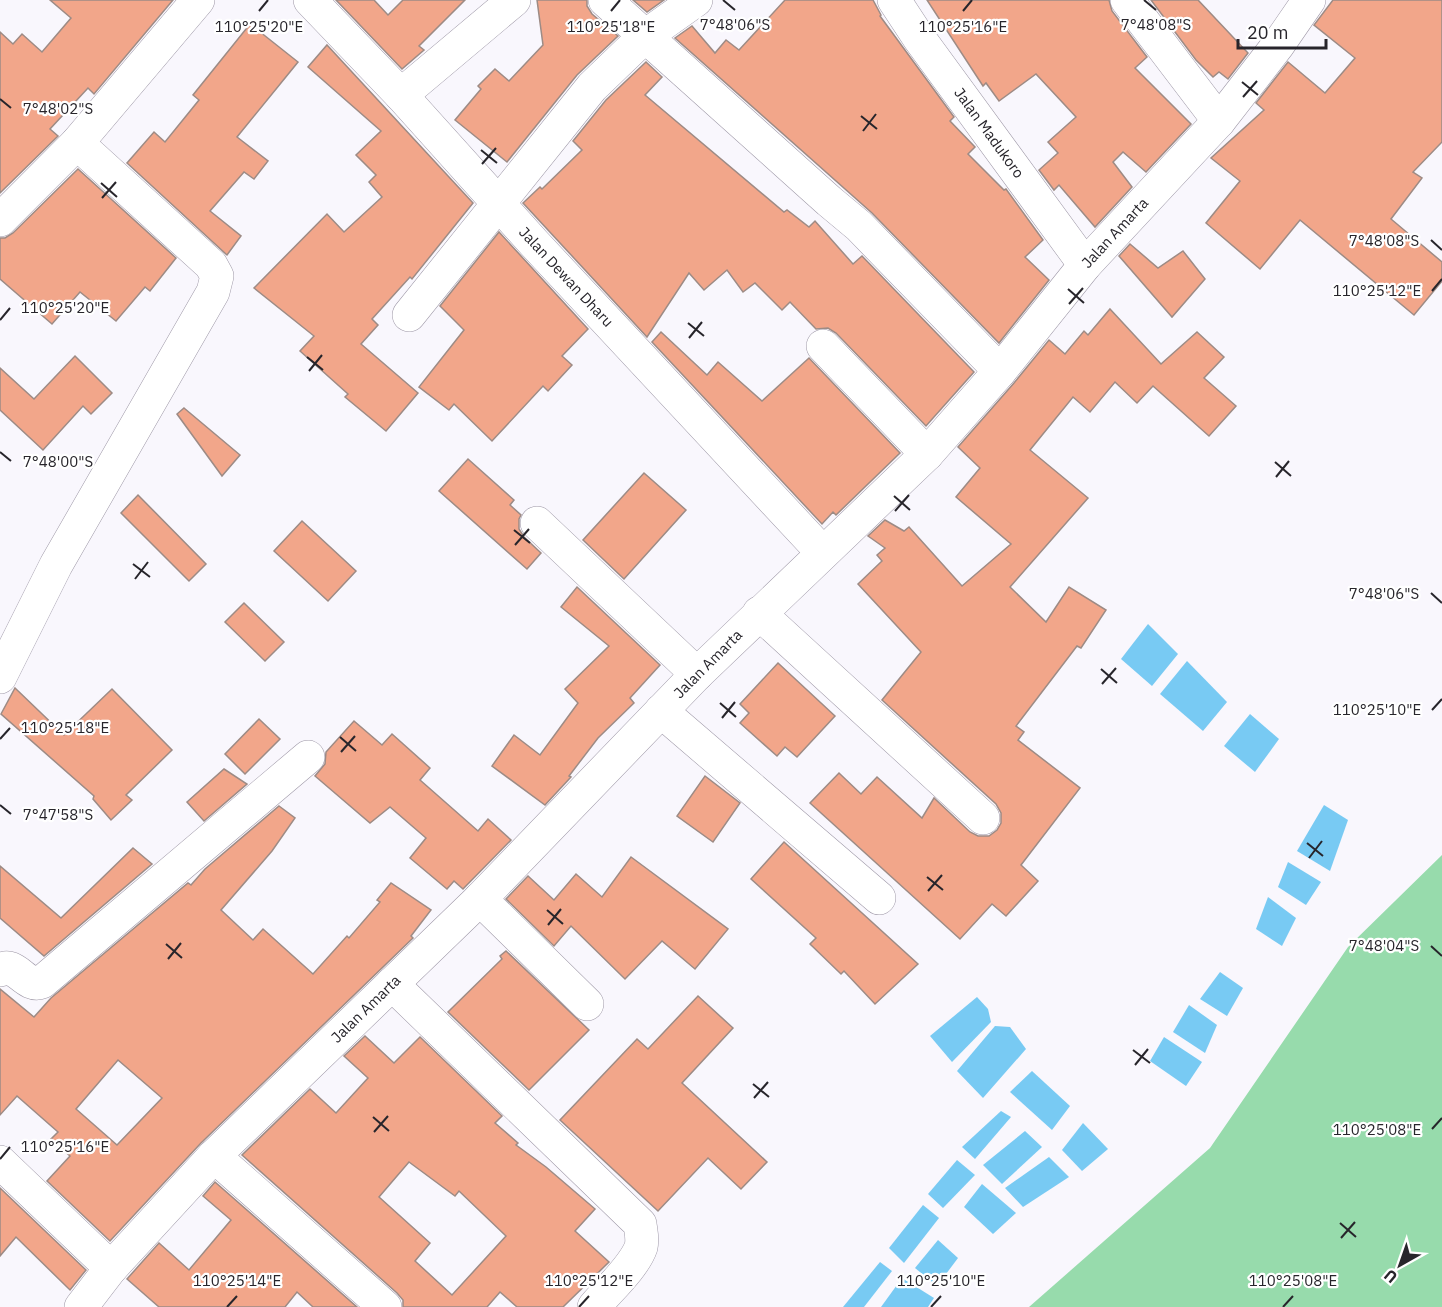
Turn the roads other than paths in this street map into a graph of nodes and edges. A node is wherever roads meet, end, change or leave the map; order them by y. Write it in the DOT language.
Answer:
graph roads {
  1 [pos="198,0"];
  2 [pos="310,0"];
  3 [pos="514,0"];
  4 [pos="605,0"];
  5 [pos="696,0"];
  6 [pos="894,0"];
  7 [pos="1127,0"];
  8 [pos="1305,2"];
  9 [pos="644,37"];
  10 [pos="401,95"];
  11 [pos="1219,121"];
  12 [pos="77,143"];
  13 [pos="500,204"];
  14 [pos="0,220"];
  15 [pos="1085,265"];
  16 [pos="409,315"];
  17 [pos="823,346"];
  18 [pos="1000,371"];
  19 [pos="927,454"];
  20 [pos="537,523"];
  21 [pos="822,553"];
  22 [pos="759,613"];
  23 [pos="697,674"];
  24 [pos="0,677"];
  25 [pos="661,711"];
  26 [pos="308,757"];
  27 [pos="983,818"];
  28 [pos="879,898"];
  29 [pos="480,899"];
  30 [pos="0,970"];
  31 [pos="392,984"];
  32 [pos="587,1004"];
  33 [pos="214,1156"];
  34 [pos="0,1162"];
  35 [pos="111,1268"];
  36 [pos="81,1307"];
  37 [pos="385,1307"];
  38 [pos="594,1307"];
  1 -- 12 [label="street"];
  2 -- 10 [label="street, Jalan Dewan Dharu"];
  3 -- 10 [label="street"];
  4 -- 9 [label="street"];
  5 -- 9 [label="street"];
  6 -- 15 [label="street, Jalan Madukoro"];
  7 -- 11 [label="street"];
  8 -- 11 [label="street, Jalan Amarta"];
  9 -- 13 [label="street"];
  9 -- 18 [label="street"];
  10 -- 13 [label="street, Jalan Dewan Dharu"];
  11 -- 15 [label="street, Jalan Amarta"];
  12 -- 14 [label="street"];
  12 -- 24 [label="street"];
  13 -- 16 [label="street"];
  13 -- 21 [label="street, Jalan Dewan Dharu"];
  15 -- 18 [label="street, Jalan Amarta"];
  17 -- 19 [label="street"];
  18 -- 19 [label="street, Jalan Amarta"];
  19 -- 21 [label="street, Jalan Amarta"];
  20 -- 23 [label="street"];
  21 -- 22 [label="street, Jalan Amarta"];
  22 -- 23 [label="street, Jalan Amarta"];
  22 -- 27 [label="street"];
  23 -- 25 [label="street, Jalan Amarta"];
  25 -- 28 [label="street"];
  25 -- 29 [label="street, Jalan Amarta"];
  26 -- 30 [label="street"];
  29 -- 31 [label="street, Jalan Amarta"];
  29 -- 32 [label="street"];
  31 -- 33 [label="street, Jalan Amarta"];
  31 -- 38 [label="street"];
  33 -- 35 [label="street, Jalan Amarta"];
  33 -- 37 [label="street"];
  34 -- 35 [label="street"];
  35 -- 36 [label="street, Jalan Amarta"];
}
